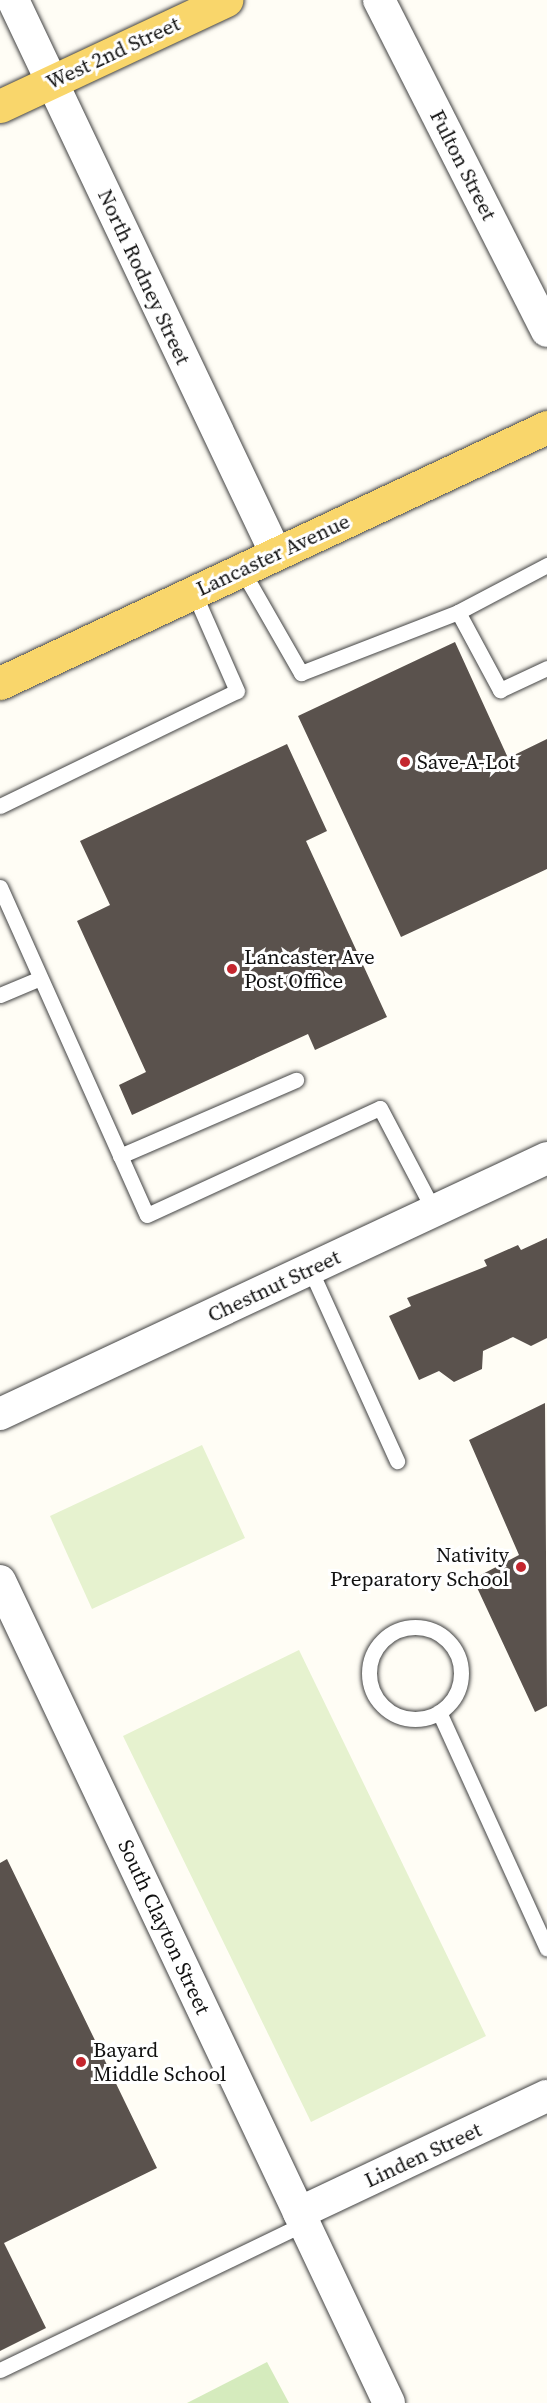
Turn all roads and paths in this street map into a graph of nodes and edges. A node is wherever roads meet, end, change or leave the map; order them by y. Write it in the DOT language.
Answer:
graph roads {
  1 [pos="13,0"];
  2 [pos="226,0"];
  3 [pos="379,0"];
  4 [pos="52,82"];
  5 [pos="0,106"];
  6 [pos="547,331"];
  7 [pos="547,427"];
  8 [pos="276,554"];
  9 [pos="547,565"];
  10 [pos="242,570"];
  11 [pos="194,593"];
  12 [pos="458,612"];
  13 [pos="547,668"];
  14 [pos="0,684"];
  15 [pos="0,806"];
  16 [pos="0,887"];
  17 [pos="38,979"];
  18 [pos="0,996"];
  19 [pos="296,1080"];
  20 [pos="120,1156"];
  21 [pos="547,1158"];
  22 [pos="434,1211"];
  23 [pos="310,1269"];
  24 [pos="0,1414"];
  25 [pos="397,1461"];
  26 [pos="0,1581"];
  27 [pos="438,1712"];
  28 [pos="547,1949"];
  29 [pos="547,2096"];
  30 [pos="301,2218"];
  31 [pos="0,2370"];
  32 [pos="389,2403"];
  1 -- 4 [label="street, North Rodney Street"];
  2 -- 4 [label="main road, West 2nd Street"];
  3 -- 6 [label="street, Fulton Street"];
  4 -- 5 [label="main road, West 2nd Street"];
  4 -- 8 [label="street, North Rodney Street"];
  7 -- 8 [label="main road, Lancaster Avenue"];
  8 -- 10 [label="main road, Lancaster Avenue"];
  9 -- 12 [label="lane"];
  10 -- 11 [label="main road, Lancaster Avenue"];
  10 -- 12 [label="lane"];
  11 -- 14 [label="main road, Lancaster Avenue"];
  11 -- 15 [label="lane"];
  12 -- 13 [label="lane"];
  16 -- 17 [label="lane"];
  17 -- 18 [label="lane"];
  17 -- 20 [label="lane"];
  19 -- 20 [label="lane"];
  20 -- 22 [label="lane"];
  21 -- 22 [label="street, Chestnut Street"];
  22 -- 23 [label="street, Chestnut Street"];
  23 -- 24 [label="street, Chestnut Street"];
  23 -- 25 [label="lane"];
  26 -- 30 [label="street, South Clayton Street"];
  27 -- 27 [label="lane"];
  27 -- 28 [label="lane"];
  29 -- 30 [label="street, Linden Street"];
  30 -- 31 [label="lane"];
  30 -- 32 [label="street, South Clayton Street"];
}
